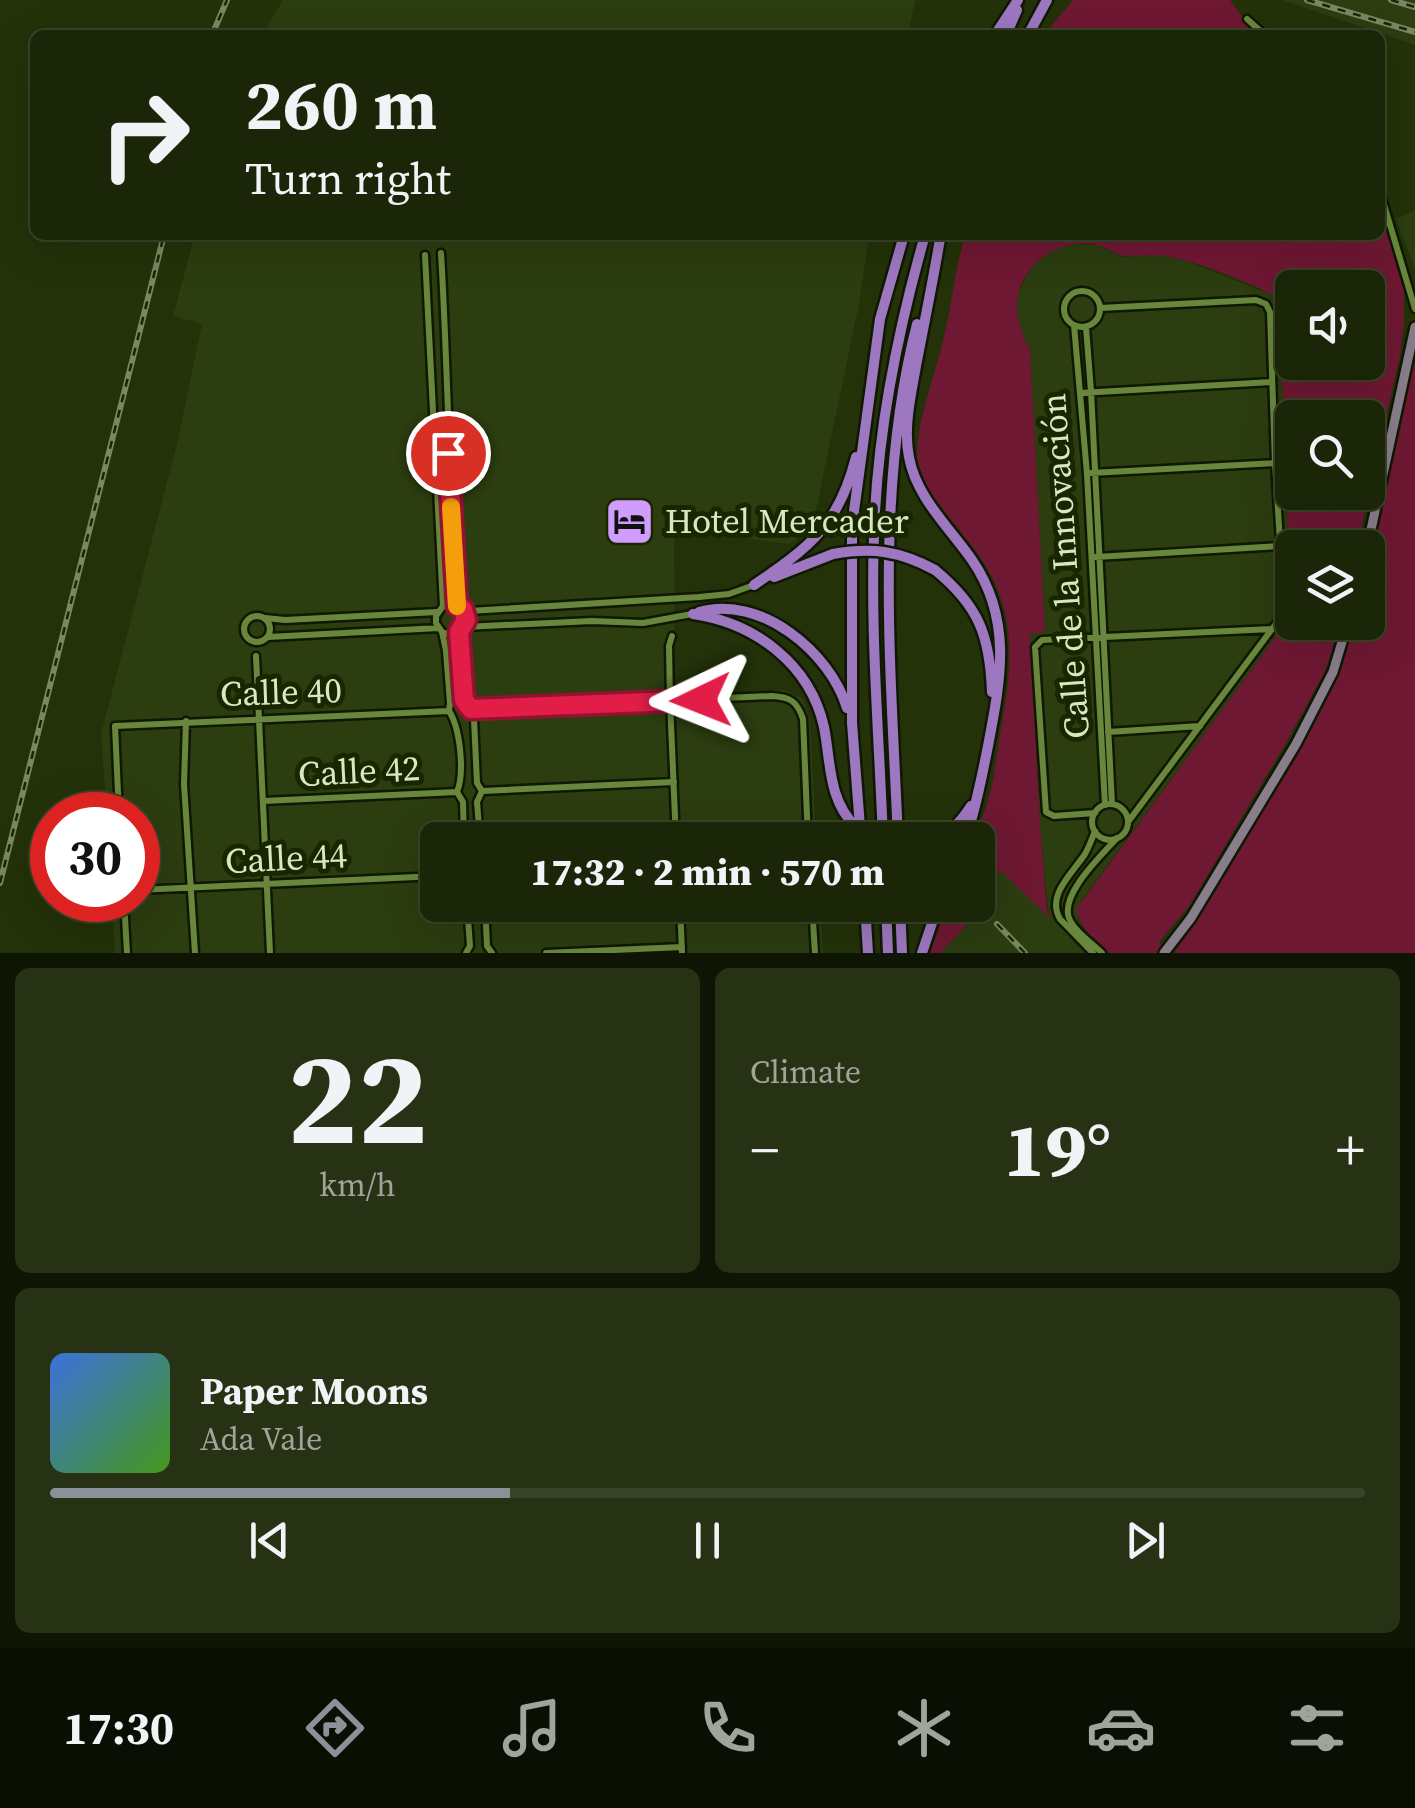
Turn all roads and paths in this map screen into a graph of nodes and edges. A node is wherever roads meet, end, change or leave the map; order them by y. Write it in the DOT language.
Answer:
graph roads {
  1 [pos="1020,0"];
  2 [pos="1039,0"];
  3 [pos="1047,0"];
  4 [pos="1247,18"];
  5 [pos="999,30"];
  6 [pos="1008,30"];
  7 [pos="1027,30"];
  8 [pos="1028,30"];
  9 [pos="1260,30"];
  10 [pos="1385,208"];
  11 [pos="903,240"];
  12 [pos="924,240"];
  13 [pos="939,240"];
  14 [pos="939,240"];
  15 [pos="442,253"];
  16 [pos="425,255"];
  17 [pos="1100,308"];
  18 [pos="1415,309"];
  19 [pos="1074,325"];
  20 [pos="1086,326"];
  21 [pos="1415,327"];
  22 [pos="1272,382"];
  23 [pos="1080,392"];
  24 [pos="1092,392"];
  25 [pos="871,398"];
  26 [pos="1275,464"];
  27 [pos="1091,473"];
  28 [pos="1371,530"];
  29 [pos="1275,546"];
  30 [pos="1095,557"];
  31 [pos="754,585"];
  32 [pos="460,607"];
  33 [pos="440,609"];
  34 [pos="694,614"];
  35 [pos="265,618"];
  36 [pos="1275,625"];
  37 [pos="462,629"];
  38 [pos="1272,629"];
  39 [pos="440,630"];
  40 [pos="672,636"];
  41 [pos="268,637"];
  42 [pos="1099,639"];
  43 [pos="1343,640"];
  44 [pos="256,656"];
  45 [pos="464,700"];
  46 [pos="670,701"];
  47 [pos="450,707"];
  48 [pos="470,712"];
  49 [pos="259,718"];
  50 [pos="994,718"];
  51 [pos="456,720"];
  52 [pos="186,722"];
  53 [pos="852,722"];
  54 [pos="1201,726"];
  55 [pos="1104,732"];
  56 [pos="462,782"];
  57 [pos="477,782"];
  58 [pos="674,782"];
  59 [pos="482,791"];
  60 [pos="118,792"];
  61 [pos="457,792"];
  62 [pos="978,796"];
  63 [pos="262,801"];
  64 [pos="463,802"];
  65 [pos="478,802"];
  66 [pos="1109,804"];
  67 [pos="1095,813"];
  68 [pos="464,822"];
  69 [pos="479,822"];
  70 [pos="675,822"];
  71 [pos="807,822"];
  72 [pos="850,822"];
  73 [pos="860,822"];
  74 [pos="885,822"];
  75 [pos="897,822"];
  76 [pos="960,822"];
  77 [pos="970,822"];
  78 [pos="1128,822"];
  79 [pos="1095,831"];
  80 [pos="1117,838"];
  81 [pos="420,877"];
  82 [pos="266,884"];
  83 [pos="192,888"];
  84 [pos="160,889"];
  85 [pos="125,922"];
  86 [pos="467,922"];
  87 [pos="487,922"];
  88 [pos="681,922"];
  89 [pos="813,922"];
  90 [pos="866,922"];
  91 [pos="887,922"];
  92 [pos="901,922"];
  93 [pos="932,922"];
  94 [pos="468,950"];
  95 [pos="489,950"];
  96 [pos="682,950"];
  97 [pos="126,953"];
  98 [pos="195,953"];
  99 [pos="270,953"];
  100 [pos="546,953"];
  101 [pos="814,953"];
  102 [pos="868,953"];
  103 [pos="888,953"];
  104 [pos="902,953"];
  105 [pos="922,953"];
  106 [pos="1093,953"];
  107 [pos="1102,953"];
  108 [pos="1164,953"];
  1 -- 5 [label="highway"];
  1 -- 6 [label="highway"];
  2 -- 7 [label="highway"];
  3 -- 8 [label="highway"];
  4 -- 9 [label="street"];
  10 -- 18 [label="street"];
  11 -- 25 [label="highway"];
  12 -- 74 [label="highway"];
  13 -- 50 [label="highway"];
  14 -- 75 [label="highway"];
  15 -- 32 [label="street"];
  16 -- 33 [label="street"];
  17 -- 19 [label="street"];
  17 -- 20 [label="street"];
  17 -- 22 [label="street"];
  19 -- 20 [label="street"];
  19 -- 23 [label="street, Calle de la Innovación"];
  20 -- 24 [label="street, Calle de la Innovación"];
  21 -- 28 [label="main road"];
  22 -- 24 [label="street"];
  22 -- 26 [label="street"];
  23 -- 24 [label="street"];
  23 -- 27 [label="street, Calle de la Innovación"];
  24 -- 27 [label="street, Calle de la Innovación"];
  25 -- 31 [label="highway"];
  25 -- 53 [label="highway"];
  26 -- 27 [label="street"];
  27 -- 30 [label="street, Calle de la Innovación"];
  29 -- 30 [label="street"];
  30 -- 42 [label="street, Calle de la Innovación"];
  31 -- 32 [label="street"];
  31 -- 50 [label="highway, bridge"];
  32 -- 33 [label="street"];
  32 -- 37 [label="street"];
  33 -- 35 [label="street"];
  33 -- 39 [label="street"];
  34 -- 37 [label="street"];
  34 -- 53 [label="highway"];
  34 -- 72 [label="highway, bridge"];
  35 -- 41 [label="street"];
  35 -- 41 [label="street"];
  36 -- 38 [label="street"];
  37 -- 39 [label="street"];
  37 -- 45 [label="street"];
  38 -- 42 [label="street"];
  38 -- 54 [label="street"];
  39 -- 41 [label="street"];
  39 -- 47 [label="street"];
  40 -- 46 [label="street"];
  42 -- 55 [label="street, Calle de la Innovación"];
  42 -- 67 [label="street"];
  43 -- 108 [label="main road"];
  44 -- 49 [label="street"];
  45 -- 47 [label="street"];
  45 -- 48 [label="street"];
  46 -- 48 [label="street"];
  46 -- 58 [label="street"];
  46 -- 71 [label="street"];
  47 -- 49 [label="street, Calle 40"];
  47 -- 51 [label="street"];
  48 -- 51 [label="street"];
  48 -- 57 [label="street"];
  49 -- 52 [label="street, Calle 40"];
  49 -- 63 [label="street"];
  50 -- 62 [label="highway"];
  51 -- 56 [label="street"];
  52 -- 60 [label="street, Calle 40"];
  52 -- 83 [label="street"];
  53 -- 73 [label="highway"];
  54 -- 55 [label="street"];
  54 -- 78 [label="street"];
  55 -- 66 [label="street, Calle de la Innovación"];
  56 -- 57 [label="street"];
  56 -- 61 [label="street"];
  57 -- 59 [label="street"];
  58 -- 59 [label="street"];
  58 -- 70 [label="street"];
  59 -- 65 [label="street"];
  61 -- 63 [label="street, Calle 42"];
  61 -- 64 [label="street"];
  62 -- 76 [label="highway"];
  62 -- 77 [label="highway"];
  63 -- 82 [label="street"];
  64 -- 65 [label="street"];
  64 -- 68 [label="street"];
  65 -- 69 [label="street"];
  66 -- 67 [label="street"];
  66 -- 78 [label="street"];
  67 -- 79 [label="street"];
  78 -- 80 [label="street"];
  79 -- 80 [label="street"];
  79 -- 106 [label="street"];
  80 -- 107 [label="street"];
  81 -- 82 [label="street, Calle 44"];
  82 -- 83 [label="street, Calle 44"];
  82 -- 99 [label="street"];
  83 -- 84 [label="street, Calle 44"];
  83 -- 98 [label="street"];
  85 -- 97 [label="street"];
  86 -- 94 [label="street"];
  87 -- 95 [label="street"];
  88 -- 96 [label="street"];
  89 -- 101 [label="street"];
  90 -- 102 [label="highway"];
  91 -- 103 [label="highway"];
  92 -- 104 [label="highway"];
  93 -- 105 [label="highway"];
  94 -- 95 [label="street"];
  96 -- 100 [label="street"];
}
